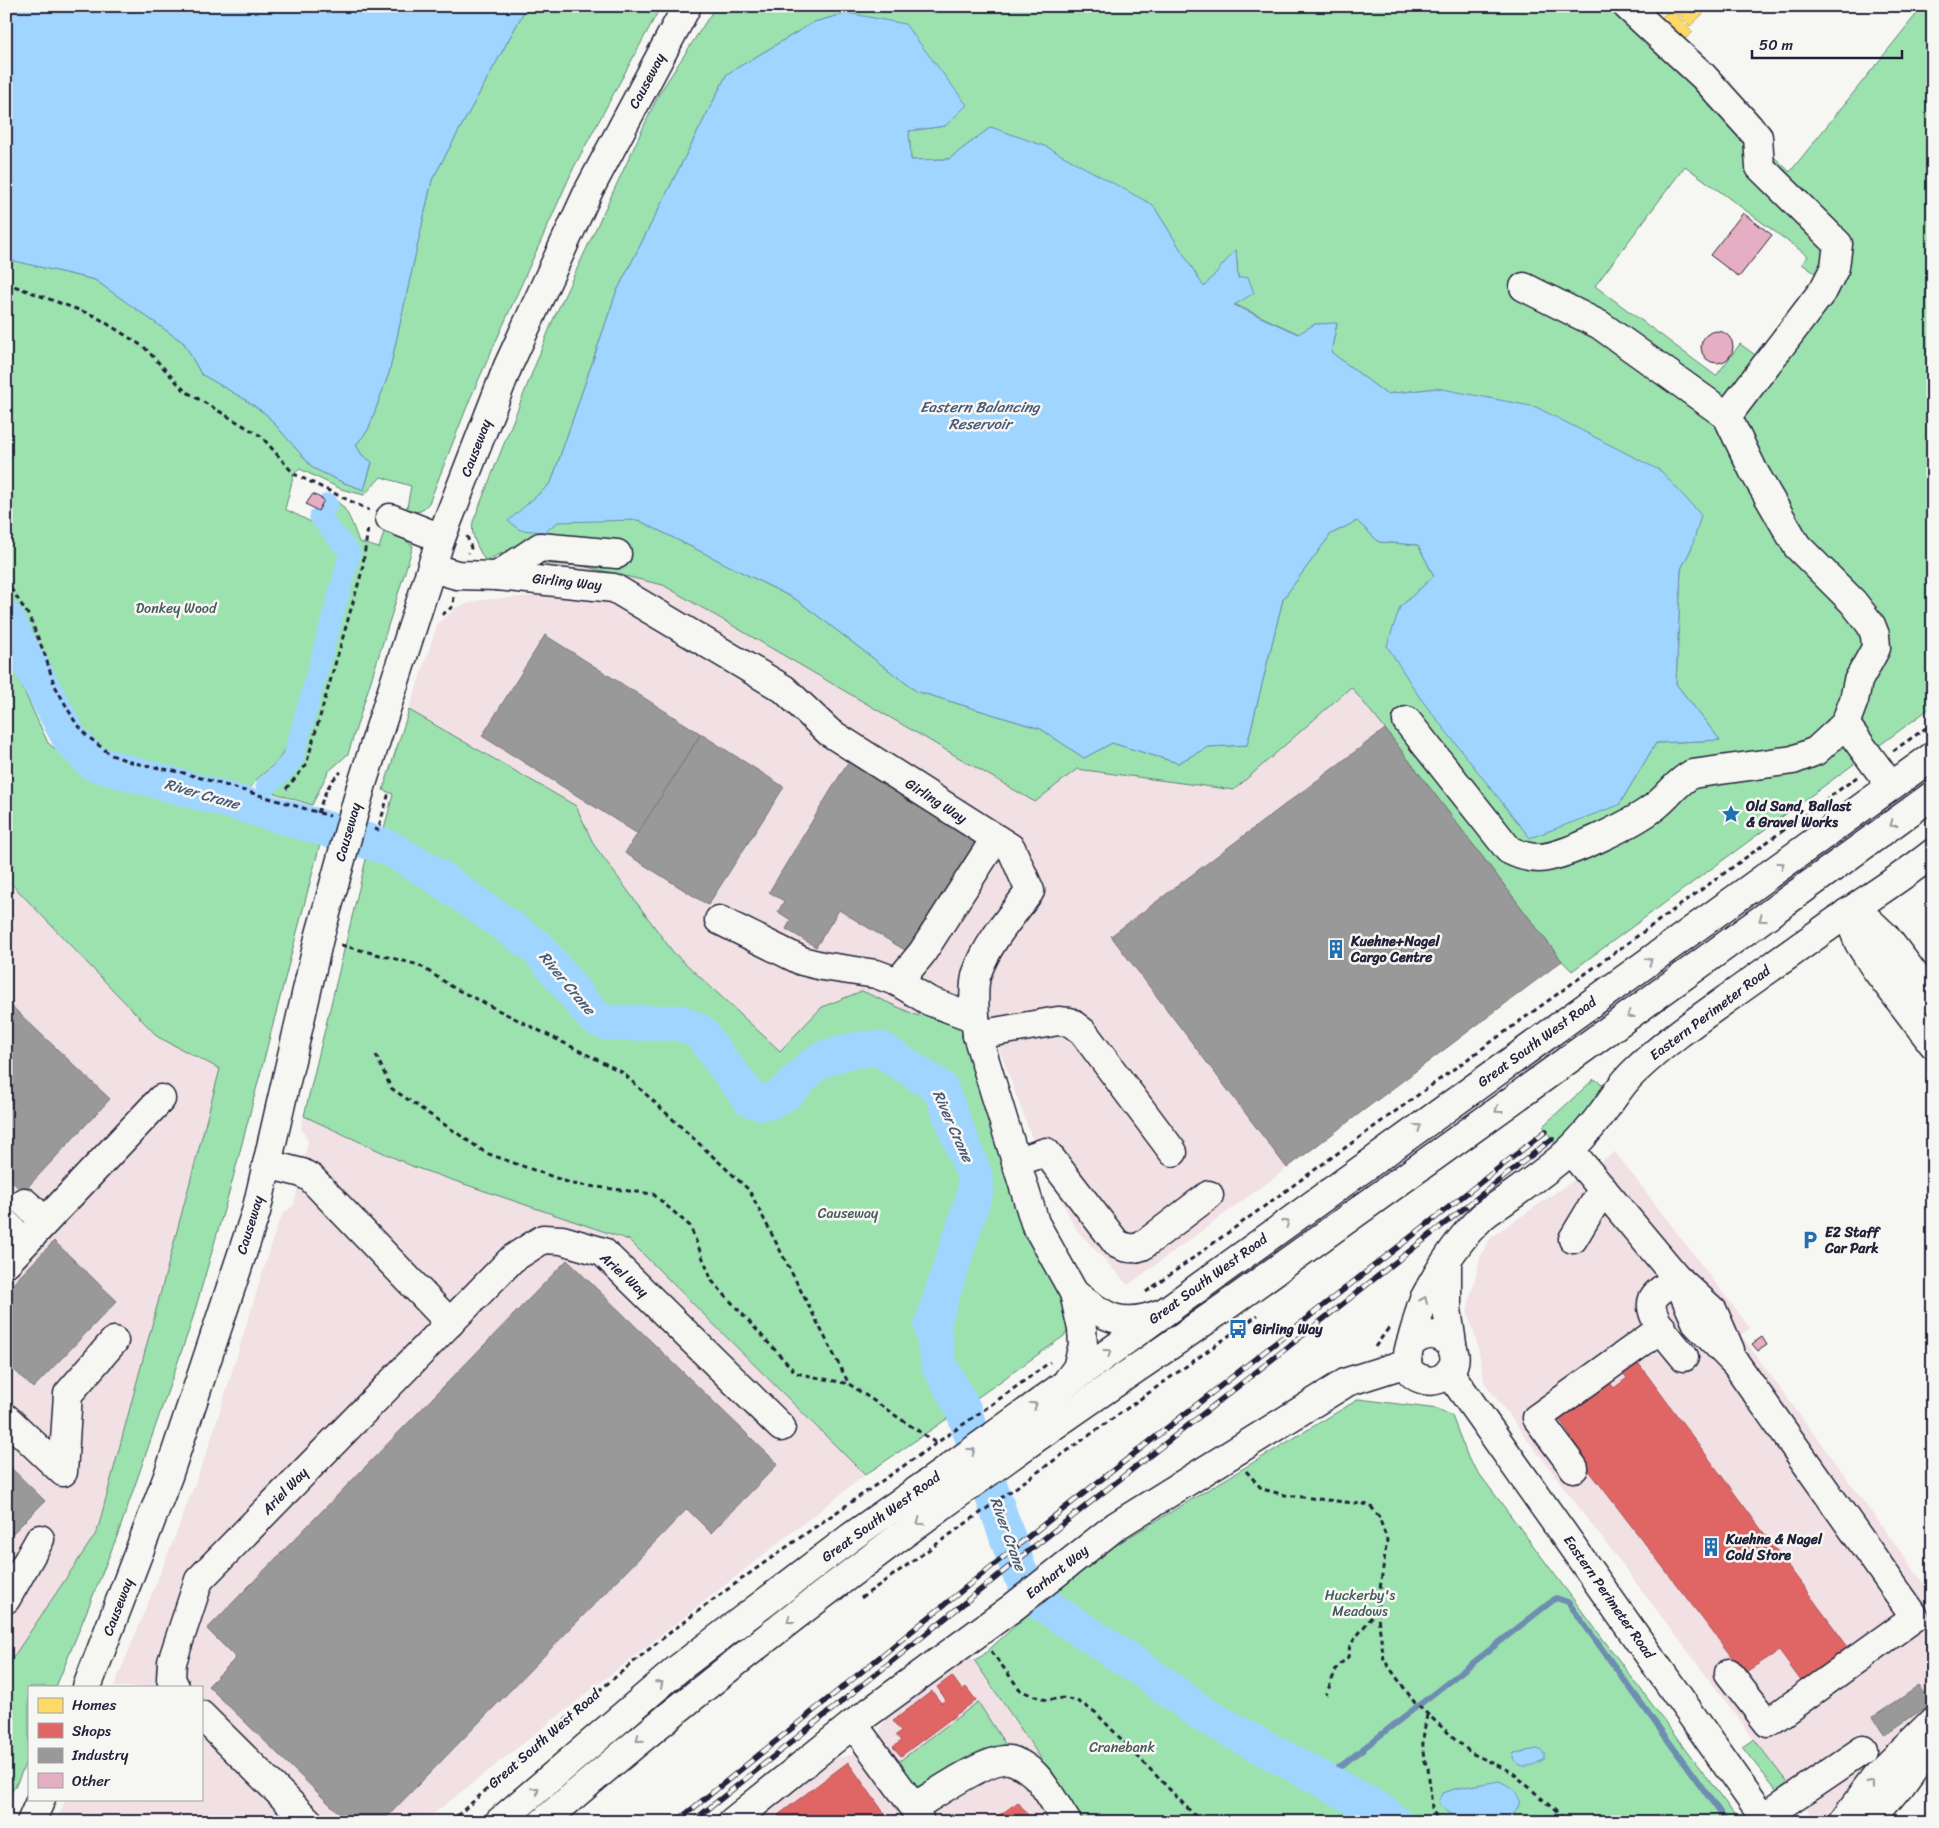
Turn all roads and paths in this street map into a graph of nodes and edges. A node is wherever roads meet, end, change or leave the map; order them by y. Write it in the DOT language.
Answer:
graph roads {
  1 [pos="687,6"];
  2 [pos="1627,6"];
  3 [pos="6,283"];
  4 [pos="1524,288"];
  5 [pos="1726,416"];
  6 [pos="374,518"];
  7 [pos="468,529"];
  8 [pos="441,538"];
  9 [pos="617,554"];
  10 [pos="444,571"];
  11 [pos="498,576"];
  12 [pos="6,581"];
  13 [pos="440,617"];
  14 [pos="1407,721"];
  15 [pos="1933,722"];
  16 [pos="1845,724"];
  17 [pos="1933,756"];
  18 [pos="1875,764"];
  19 [pos="356,772"];
  20 [pos="1891,786"];
  21 [pos="286,789"];
  22 [pos="1933,795"];
  23 [pos="388,796"];
  24 [pos="318,813"];
  25 [pos="335,818"];
  26 [pos="369,827"];
  27 [pos="995,839"];
  28 [pos="1933,853"];
  29 [pos="1847,913"];
  30 [pos="719,920"];
  31 [pos="1859,943"];
  32 [pos="339,944"];
  33 [pos="898,982"];
  34 [pos="1933,999"];
  35 [pos="1933,1024"];
  36 [pos="976,1027"];
  37 [pos="1933,1044"];
  38 [pos="376,1055"];
  39 [pos="1933,1061"];
  40 [pos="161,1099"];
  41 [pos="1570,1150"];
  42 [pos="1173,1152"];
  43 [pos="1016,1162"];
  44 [pos="267,1164"];
  45 [pos="1603,1189"];
  46 [pos="1209,1195"];
  47 [pos="24,1202"];
  48 [pos="45,1221"];
  49 [pos="16,1234"];
  50 [pos="1573,1239"];
  51 [pos="1447,1261"];
  52 [pos="6,1263"];
  53 [pos="1677,1278"];
  54 [pos="1074,1293"];
  55 [pos="1138,1298"];
  56 [pos="1162,1313"];
  57 [pos="1396,1321"];
  58 [pos="450,1323"];
  59 [pos="1662,1328"];
  60 [pos="114,1341"];
  61 [pos="1370,1352"];
  62 [pos="1409,1353"];
  63 [pos="1684,1356"];
  64 [pos="1451,1362"];
  65 [pos="1060,1370"];
  66 [pos="849,1384"];
  67 [pos="6,1418"];
  68 [pos="781,1427"];
  69 [pos="936,1443"];
  70 [pos="1235,1453"];
  71 [pos="1574,1468"];
  72 [pos="1018,1485"];
  73 [pos="975,1516"];
  74 [pos="40,1539"];
  75 [pos="6,1599"];
  76 [pos="1377,1610"];
  77 [pos="976,1634"];
  78 [pos="1729,1673"];
  79 [pos="87,1686"];
  80 [pos="174,1686"];
  81 [pos="1326,1695"];
  82 [pos="1427,1714"];
  83 [pos="202,1716"];
  84 [pos="1933,1721"];
  85 [pos="853,1724"];
  86 [pos="1933,1740"];
  87 [pos="1863,1750"];
  88 [pos="41,1800"];
  89 [pos="761,1813"];
  90 [pos="917,1814"];
  91 [pos="1766,1819"];
  92 [pos="31,1822"];
  93 [pos="309,1822"];
  94 [pos="450,1822"];
  95 [pos="499,1822"];
  96 [pos="544,1822"];
  97 [pos="732,1822"];
  98 [pos="1067,1822"];
  99 [pos="1201,1822"];
  100 [pos="1438,1822"];
  101 [pos="1568,1822"];
  102 [pos="1842,1822"];
  103 [pos="1870,1822"];
  1 -- 8 [label="main road, Causeway"];
  2 -- 5 [label="main road"];
  3 -- 6 [label="path"];
  4 -- 5 [label="main road"];
  5 -- 16 [label="main road"];
  6 -- 8 [label="main road"];
  6 -- 21 [label="path"];
  7 -- 10 [label="path"];
  8 -- 10 [label="main road, Causeway"];
  9 -- 11 [label="main road"];
  10 -- 11 [label="main road, Girling Way"];
  10 -- 13 [label="path"];
  10 -- 19 [label="main road, Causeway"];
  11 -- 27 [label="main road, Girling Way"];
  12 -- 24 [label="path"];
  14 -- 16 [label="main road"];
  15 -- 18 [label="path, Great South West Road"];
  16 -- 18 [label="main road"];
  17 -- 20 [label="main road, Great South West Road"];
  18 -- 20 [label="main road"];
  18 -- 55 [label="path, Great South West Road"];
  19 -- 24 [label="path"];
  19 -- 44 [label="main road, Causeway, bridge"];
  56 -- 20 [label="main road, Great South West Road, one-way"];
  22 -- 96 [label="main road, Great South West Road, one-way"];
  23 -- 26 [label="path"];
  24 -- 25 [label="path"];
  27 -- 33 [label="main road"];
  27 -- 36 [label="main road, Girling Way"];
  28 -- 29 [label="main road, Eastern Perimeter Road"];
  29 -- 31 [label="main road"];
  29 -- 34 [label="main road"];
  29 -- 41 [label="main road, Eastern Perimeter Road"];
  30 -- 33 [label="main road"];
  31 -- 35 [label="main road"];
  31 -- 37 [label="main road"];
  31 -- 39 [label="main road"];
  32 -- 66 [label="path"];
  33 -- 36 [label="main road"];
  36 -- 42 [label="main road"];
  36 -- 43 [label="main road, Girling Way"];
  38 -- 66 [label="path"];
  40 -- 48 [label="main road"];
  41 -- 45 [label="main road"];
  41 -- 51 [label="main road, Eastern Perimeter Road"];
  43 -- 46 [label="main road"];
  43 -- 54 [label="main road, Girling Way"];
  44 -- 58 [label="main road"];
  44 -- 79 [label="main road, Causeway"];
  45 -- 50 [label="main road"];
  45 -- 53 [label="main road"];
  47 -- 48 [label="main road"];
  48 -- 49 [label="main road"];
  49 -- 52 [label="main road"];
  62 -- 51 [label="main road, Eastern Perimeter Road, one-way"];
  51 -- 64 [label="main road"];
  53 -- 59 [label="main road"];
  53 -- 78 [label="main road"];
  54 -- 56 [label="main road, Girling Way"];
  54 -- 65 [label="main road, Girling Way"];
  65 -- 56 [label="main road, Great South West Road, one-way"];
  57 -- 61 [label="path"];
  58 -- 68 [label="main road, Ariel Way"];
  58 -- 80 [label="main road, Ariel Way"];
  59 -- 63 [label="main road"];
  59 -- 71 [label="main road"];
  60 -- 67 [label="main road"];
  62 -- 64 [label="main road"];
  62 -- 64 [label="main road, Eastern Perimeter Road"];
  62 -- 70 [label="main road, Earhart Way"];
  64 -- 91 [label="main road, Eastern Perimeter Road"];
  65 -- 69 [label="path, Great South West Road"];
  95 -- 65 [label="main road, Great South West Road, one-way"];
  66 -- 69 [label="path"];
  69 -- 94 [label="path, Great South West Road"];
  70 -- 76 [label="path"];
  70 -- 77 [label="main road, Earhart Way"];
  72 -- 73 [label="path"];
  74 -- 75 [label="main road"];
  76 -- 81 [label="path"];
  76 -- 82 [label="path"];
  77 -- 85 [label="main road, Earhart Way"];
  77 -- 99 [label="path"];
  82 -- 100 [label="path"];
  82 -- 101 [label="path"];
  83 -- 93 [label="main road"];
  102 -- 84 [label="main road, one-way"];
  85 -- 89 [label="main road, Earhart Way"];
  85 -- 90 [label="main road"];
  86 -- 103 [label="main road"];
  87 -- 91 [label="main road"];
  88 -- 92 [label="main road"];
  89 -- 97 [label="main road, Earhart Way"];
  90 -- 98 [label="main road"];
}
